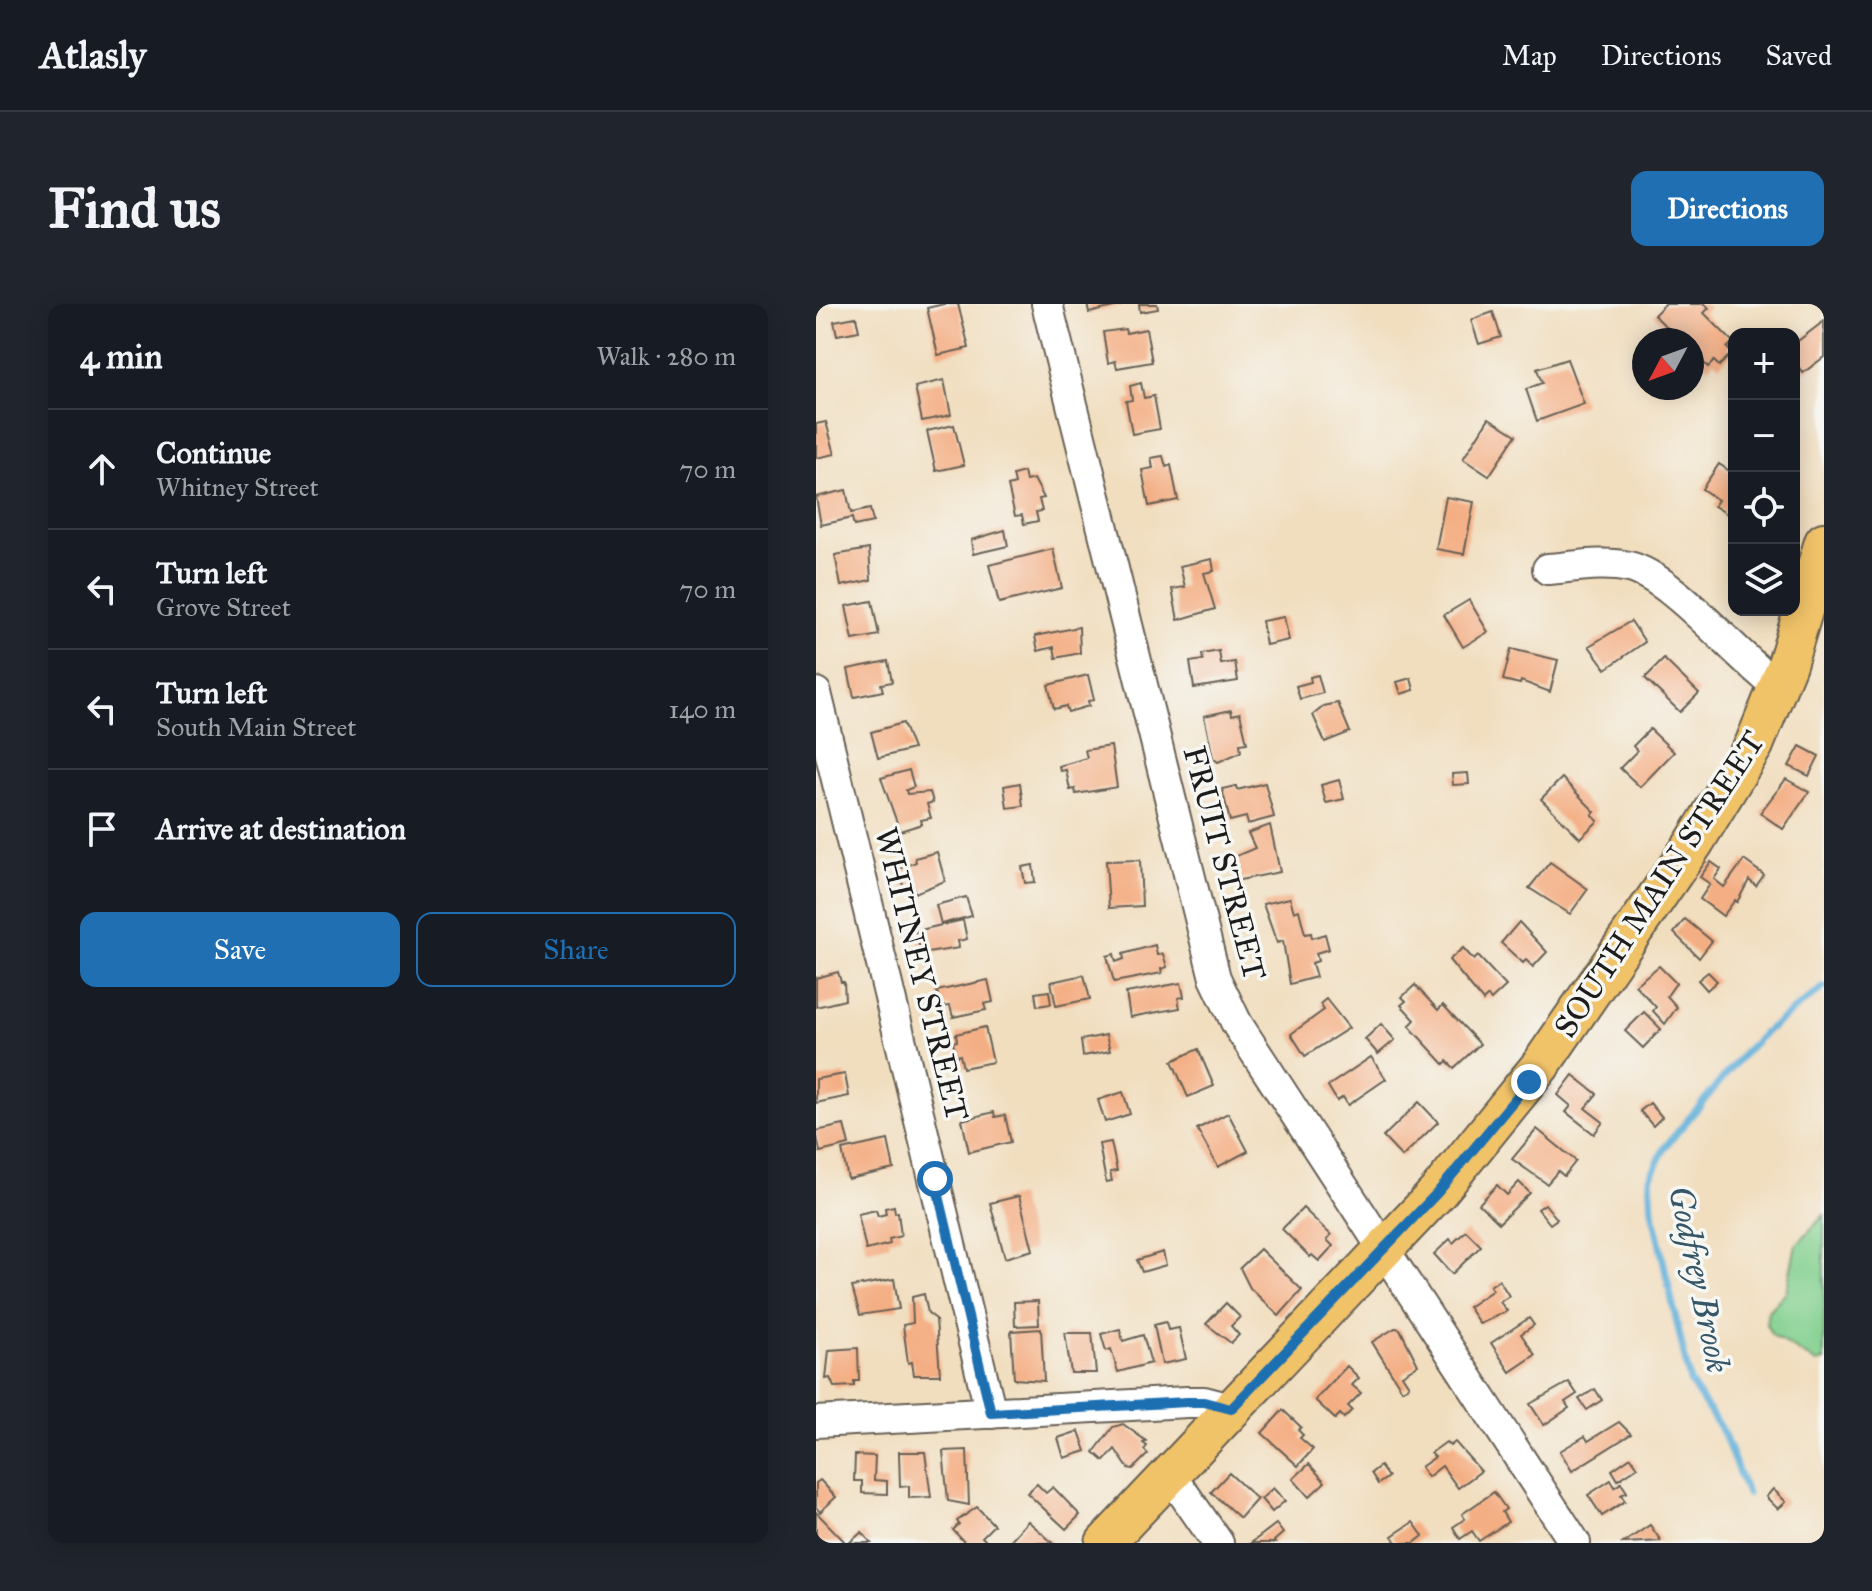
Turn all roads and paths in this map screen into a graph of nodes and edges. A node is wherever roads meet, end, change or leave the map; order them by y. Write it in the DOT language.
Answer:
graph roads {
  1 [pos="1047,304"];
  2 [pos="1824,542"];
  3 [pos="1548,569"];
  4 [pos="1779,687"];
  5 [pos="816,693"];
  6 [pos="1385,1248"];
  7 [pos="1231,1409"];
  8 [pos="991,1413"];
  9 [pos="816,1422"];
  10 [pos="1170,1474"];
  11 [pos="1105,1543"];
  12 [pos="1218,1543"];
  13 [pos="1575,1543"];
  1 -- 6 [label="street, FRUIT STREET"];
  2 -- 4 [label="main road, SOUTH MAIN STREET"];
  3 -- 4 [label="street"];
  4 -- 6 [label="main road, SOUTH MAIN STREET"];
  5 -- 8 [label="street, WHITNEY STREET"];
  6 -- 7 [label="main road, SOUTH MAIN STREET"];
  6 -- 13 [label="street, FRUIT STREET"];
  7 -- 8 [label="street"];
  7 -- 10 [label="main road, SOUTH MAIN STREET"];
  8 -- 9 [label="street"];
  10 -- 11 [label="main road, SOUTH MAIN STREET"];
  10 -- 12 [label="street"];
}
